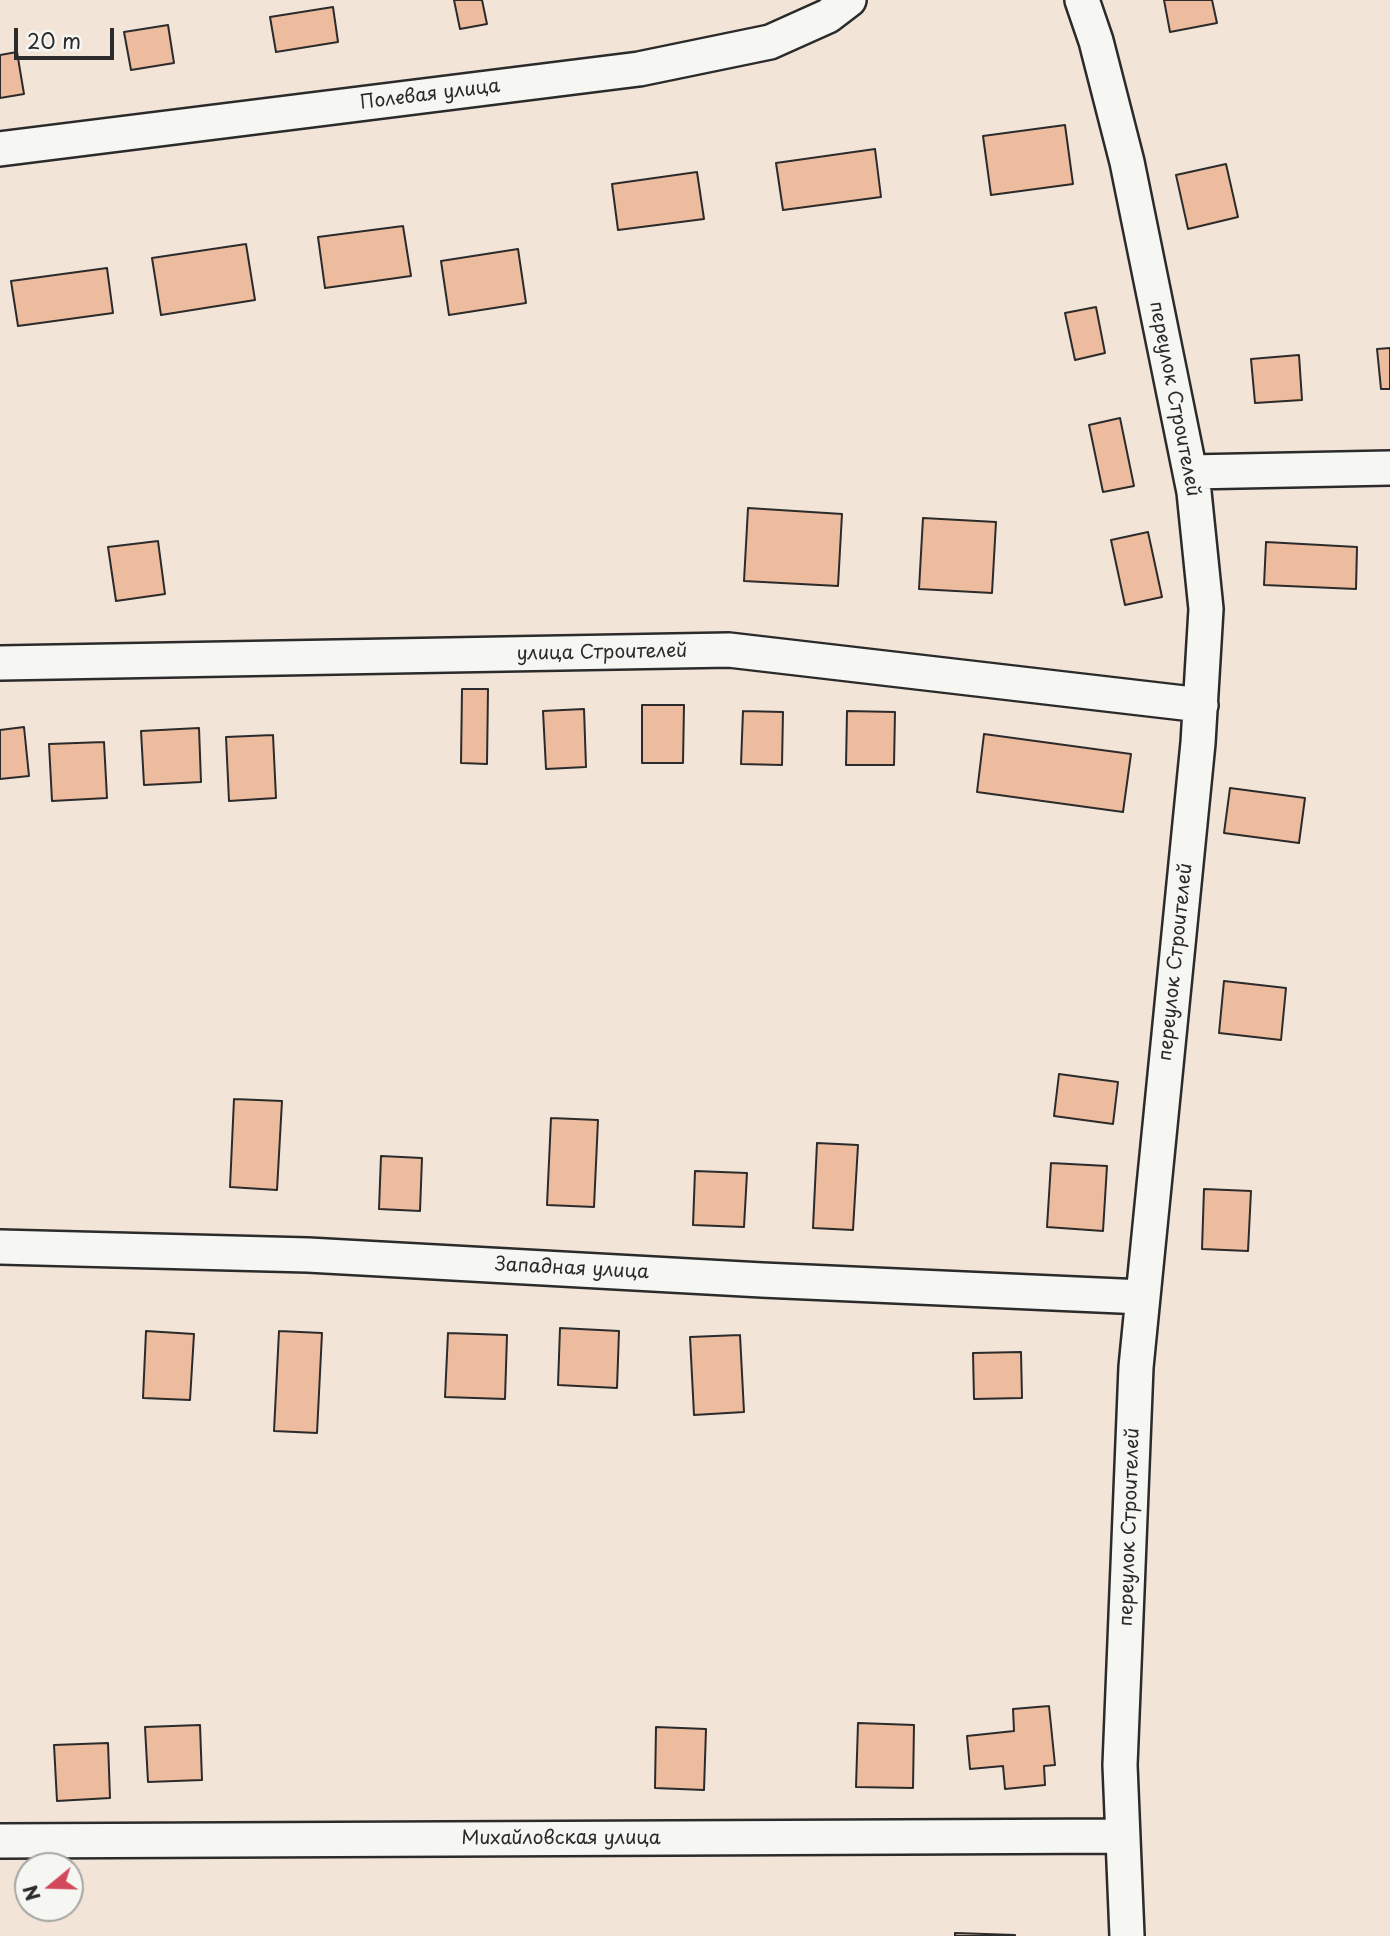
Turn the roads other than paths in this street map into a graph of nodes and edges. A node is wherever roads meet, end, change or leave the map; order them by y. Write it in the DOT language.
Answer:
graph roads {
  1 [pos="849,0"];
  2 [pos="1082,0"];
  3 [pos="0,149"];
  4 [pos="1390,468"];
  5 [pos="1190,472"];
  6 [pos="0,663"];
  7 [pos="1200,705"];
  8 [pos="0,1247"];
  9 [pos="1143,1297"];
  10 [pos="1123,1836"];
  11 [pos="0,1841"];
  12 [pos="1127,1936"];
  1 -- 3 [label="street, Полевая улица"];
  2 -- 5 [label="street, переулок Строителей"];
  4 -- 5 [label="street"];
  5 -- 7 [label="street, переулок Строителей"];
  6 -- 7 [label="street, улица Строителей"];
  7 -- 9 [label="street, переулок Строителей"];
  8 -- 9 [label="street, Западная улица"];
  9 -- 10 [label="street, переулок Строителей"];
  10 -- 11 [label="street, Михайловская улица"];
  10 -- 12 [label="street, переулок Строителей"];
}
